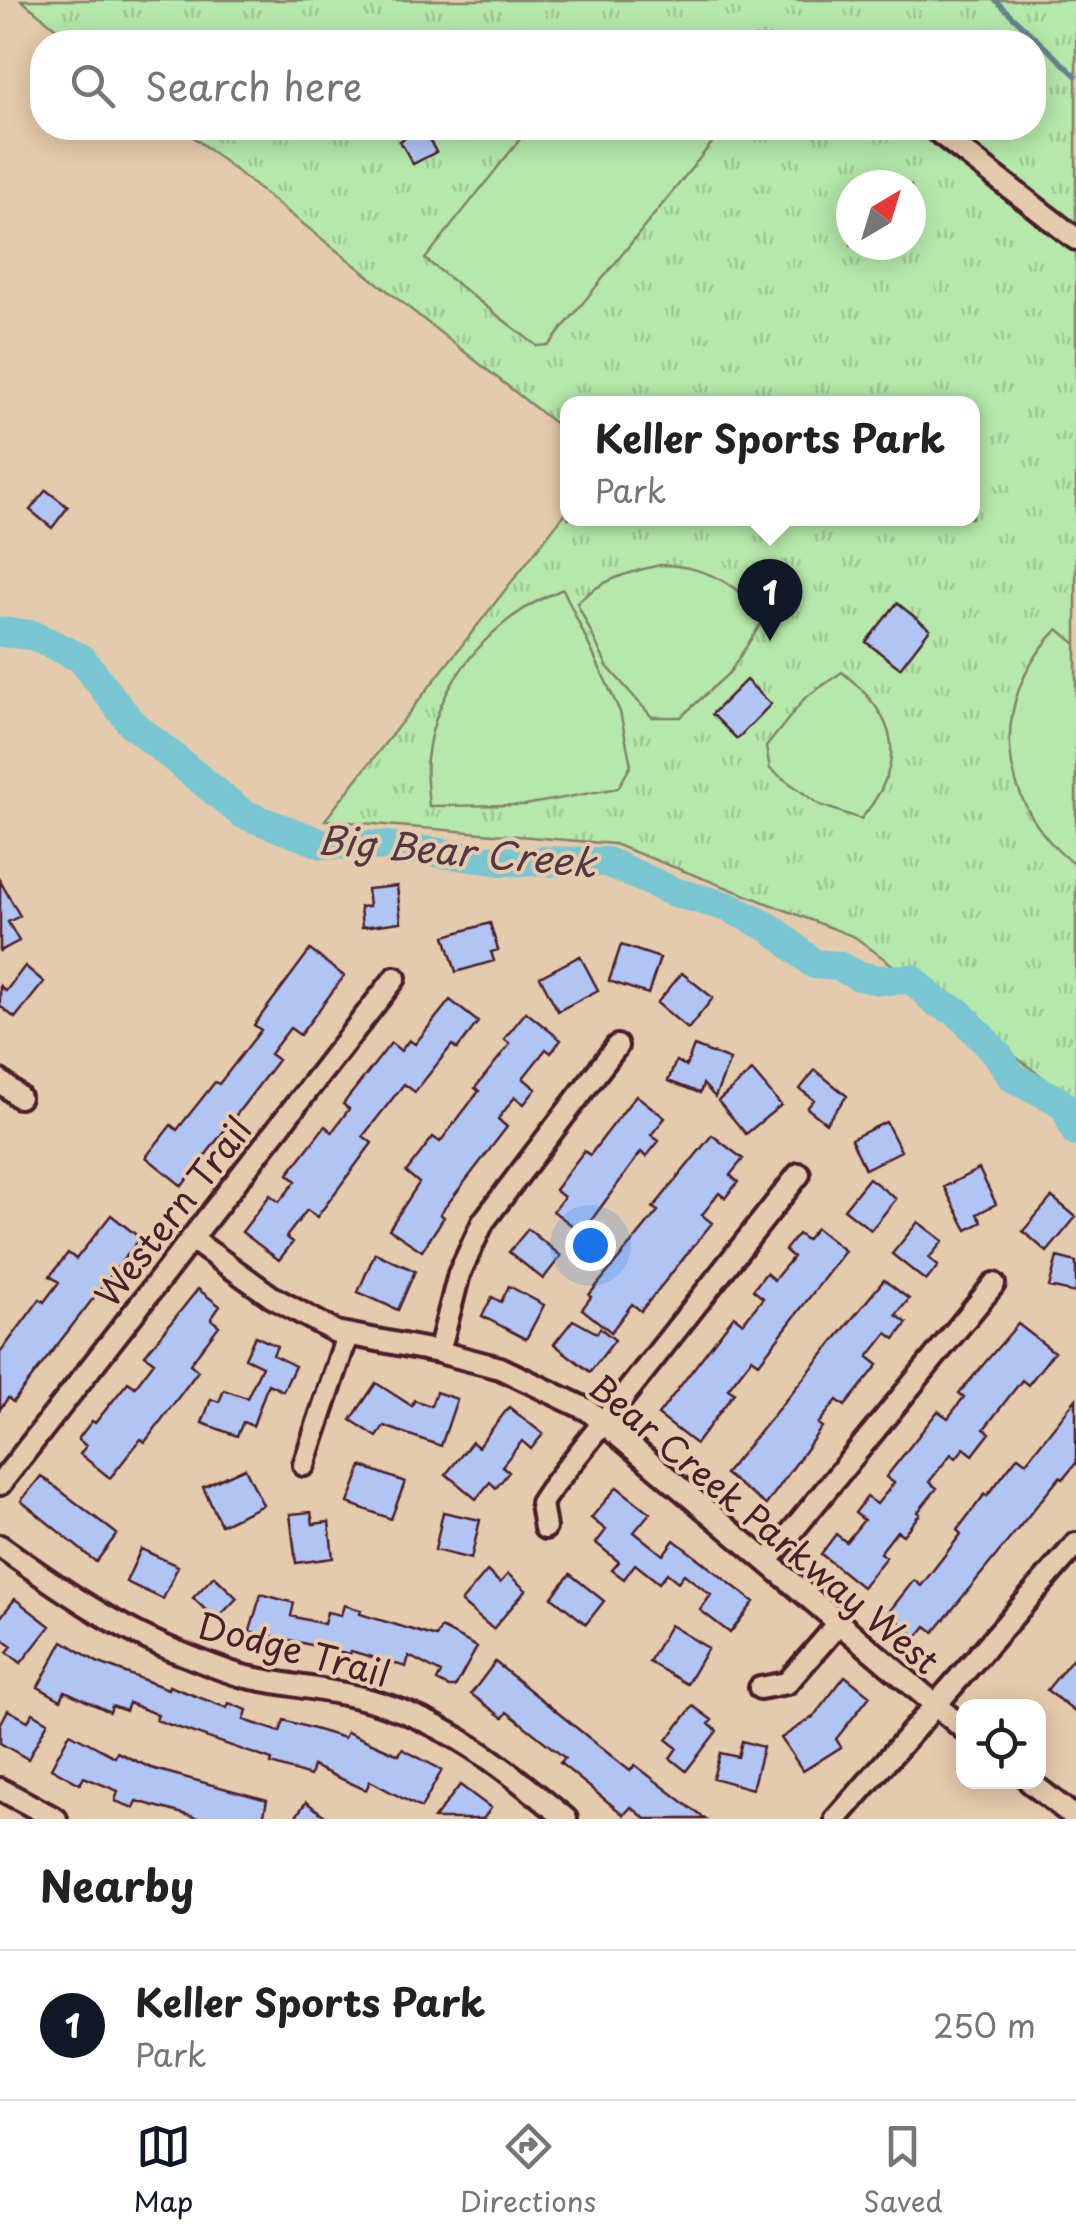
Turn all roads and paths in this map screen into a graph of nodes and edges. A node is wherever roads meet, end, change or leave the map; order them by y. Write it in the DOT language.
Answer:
graph roads {
  1 [pos="948,140"];
  2 [pos="1076,239"];
  3 [pos="395,978"];
  4 [pos="618,1046"];
  5 [pos="0,1081"];
  6 [pos="20,1097"];
  7 [pos="799,1174"];
  8 [pos="192,1240"];
  9 [pos="994,1284"];
  10 [pos="347,1336"];
  11 [pos="439,1352"];
  12 [pos="604,1422"];
  13 [pos="304,1465"];
  14 [pos="0,1484"];
  15 [pos="545,1528"];
  16 [pos="1076,1544"];
  17 [pos="0,1546"];
  18 [pos="767,1562"];
  19 [pos="838,1624"];
  20 [pos="760,1688"];
  21 [pos="934,1705"];
  22 [pos="956,1722"];
  23 [pos="0,1789"];
  24 [pos="1039,1789"];
  25 [pos="1076,1818"];
  26 [pos="56,1819"];
  27 [pos="566,1819"];
  28 [pos="836,1819"];
  1 -- 2 [label="street"];
  3 -- 8 [label="street, Western Trail"];
  4 -- 11 [label="street"];
  5 -- 6 [label="street"];
  7 -- 12 [label="street"];
  8 -- 10 [label="street, Bear Creek Parkway West"];
  8 -- 14 [label="street, Western Trail"];
  9 -- 18 [label="street"];
  10 -- 11 [label="street, Bear Creek Parkway West"];
  10 -- 13 [label="street"];
  11 -- 12 [label="street, Bear Creek Parkway West"];
  12 -- 15 [label="street"];
  12 -- 18 [label="street, Bear Creek Parkway West"];
  16 -- 21 [label="street"];
  17 -- 27 [label="street, Dodge Trail"];
  18 -- 19 [label="street, Bear Creek Parkway West"];
  19 -- 20 [label="street"];
  19 -- 21 [label="street, Bear Creek Parkway West"];
  21 -- 22 [label="street, Bear Creek Parkway West"];
  21 -- 28 [label="street"];
  23 -- 26 [label="street"];
  24 -- 25 [label="street"];
}
